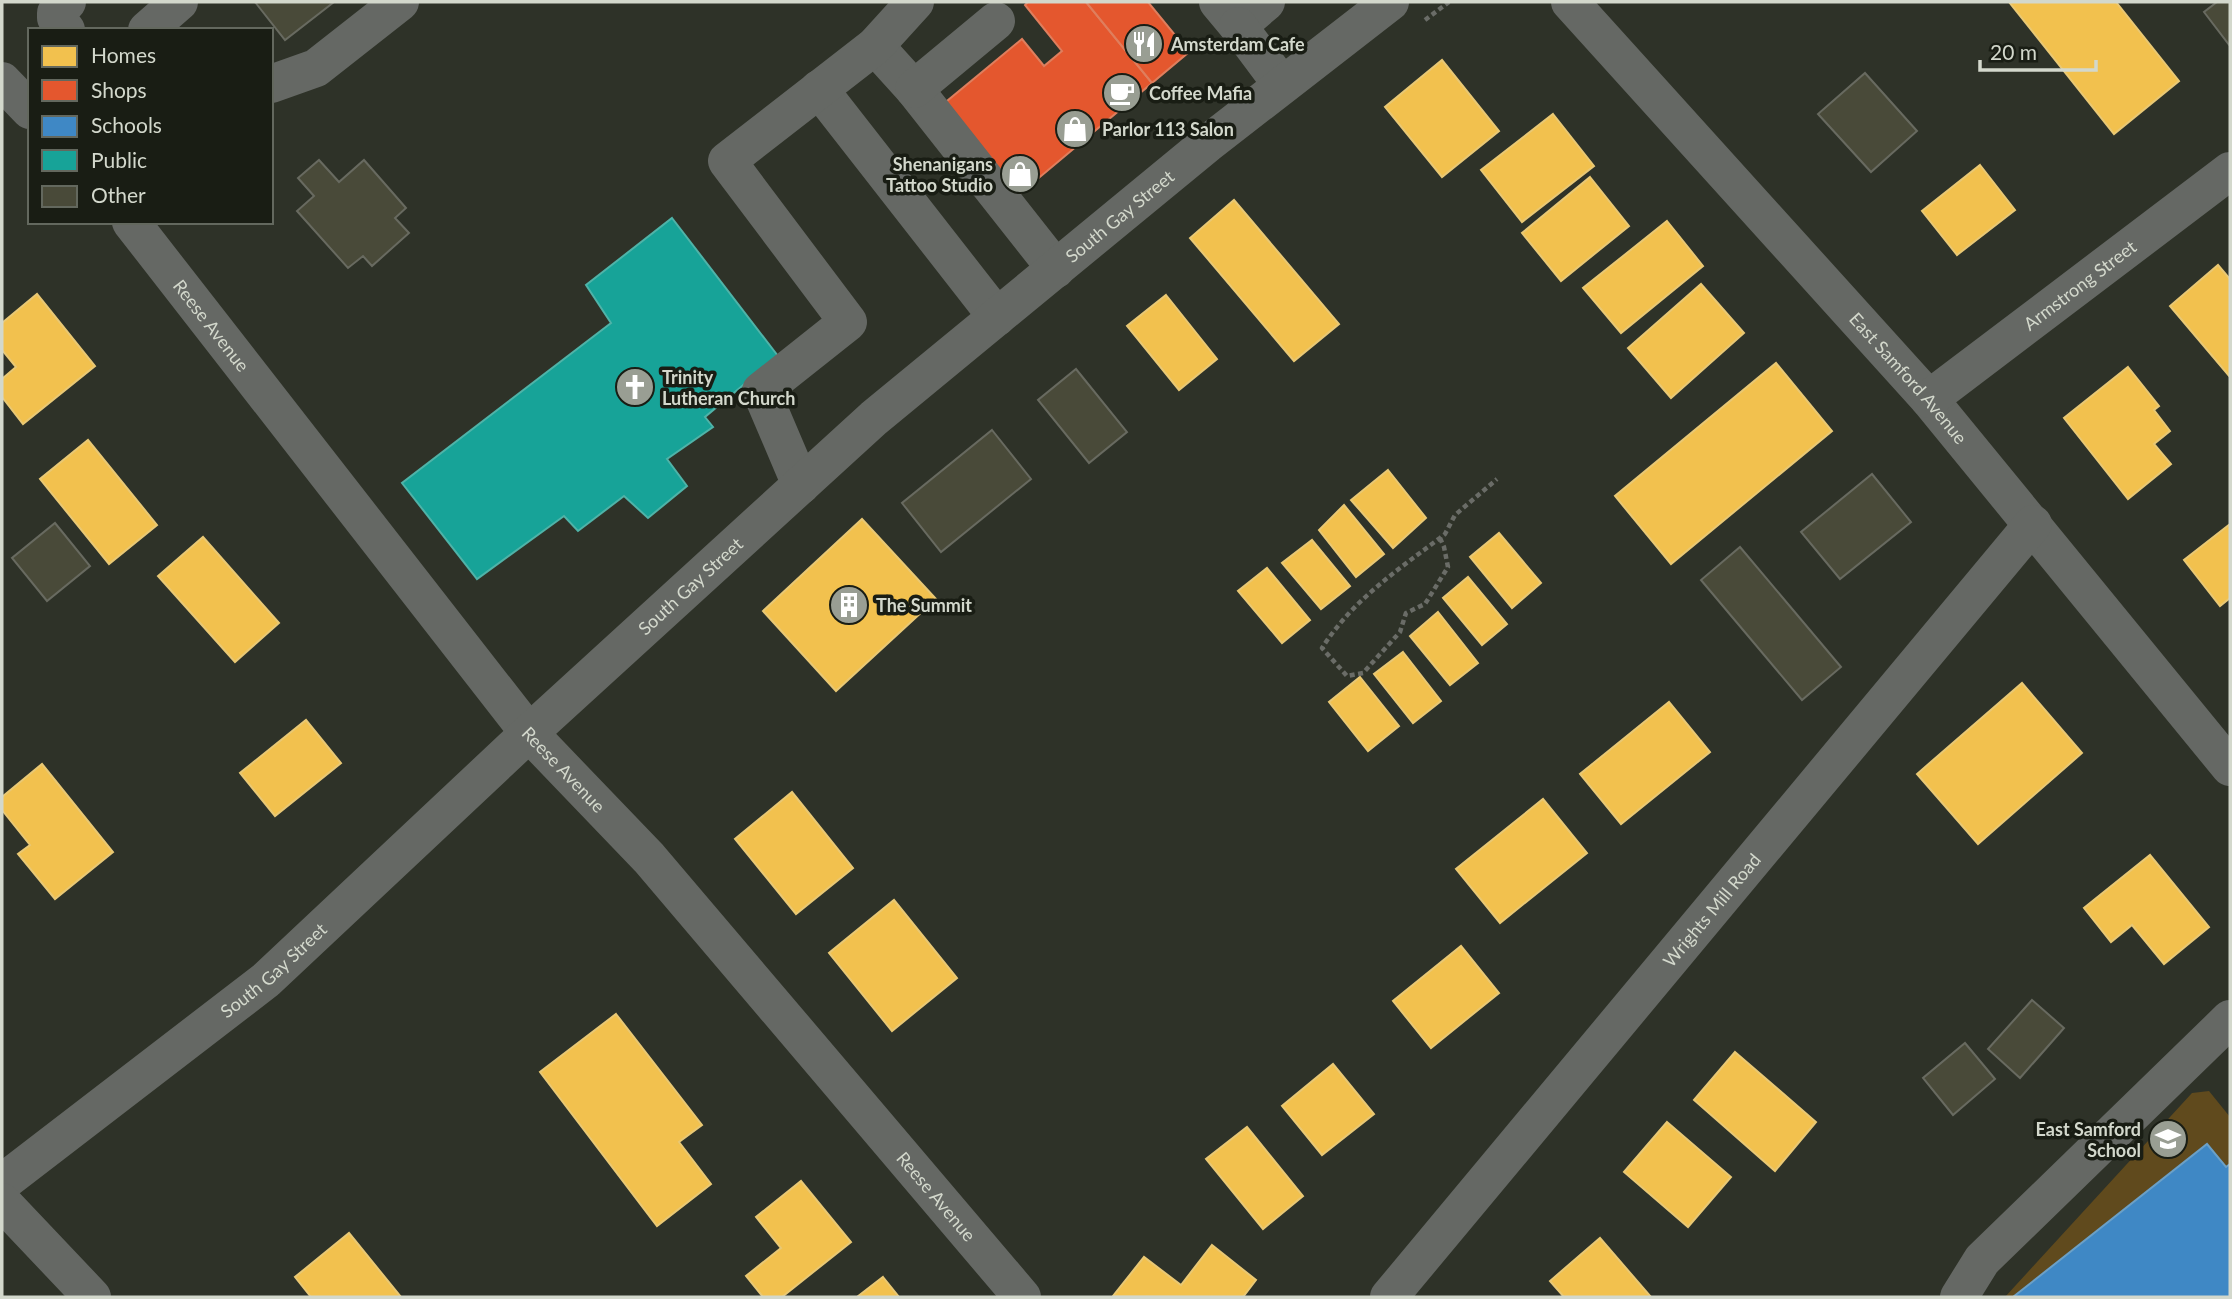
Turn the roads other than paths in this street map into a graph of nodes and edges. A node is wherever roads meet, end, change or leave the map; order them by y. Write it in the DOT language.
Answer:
graph roads {
  1 [pos="67,2"];
  2 [pos="179,2"];
  3 [pos="400,2"];
  4 [pos="915,2"];
  5 [pos="1390,2"];
  6 [pos="1570,2"];
  7 [pos="1241,10"];
  8 [pos="996,21"];
  9 [pos="64,28"];
  10 [pos="149,28"];
  11 [pos="875,46"];
  12 [pos="273,83"];
  13 [pos="1282,85"];
  14 [pos="819,89"];
  15 [pos="914,89"];
  16 [pos="2230,170"];
  17 [pos="133,224"];
  18 [pos="1056,269"];
  19 [pos="997,317"];
  20 [pos="1929,399"];
  21 [pos="801,485"];
  22 [pos="2033,524"];
  23 [pos="529,733"];
  24 [pos="2230,767"];
  25 [pos="2230,1019"];
  26 [pos="2,1183"];
  27 [pos="2,1202"];
  28 [pos="92,1297"];
  29 [pos="1022,1297"];
  30 [pos="1390,1297"];
  31 [pos="1959,1297"];
  1 -- 9 [label="street"];
  2 -- 10 [label="street"];
  3 -- 12 [label="street"];
  4 -- 11 [label="street"];
  5 -- 13 [label="street, South Gay Street"];
  6 -- 20 [label="street, East Samford Avenue"];
  7 -- 13 [label="street"];
  8 -- 15 [label="street"];
  11 -- 14 [label="street"];
  11 -- 15 [label="street"];
  13 -- 18 [label="street, South Gay Street"];
  14 -- 19 [label="street"];
  14 -- 21 [label="street"];
  15 -- 18 [label="street"];
  16 -- 20 [label="street, Armstrong Street"];
  17 -- 23 [label="street, Reese Avenue"];
  18 -- 19 [label="street, South Gay Street"];
  19 -- 21 [label="street, South Gay Street"];
  20 -- 22 [label="street, East Samford Avenue"];
  21 -- 23 [label="street, South Gay Street"];
  22 -- 24 [label="street, East Samford Avenue"];
  22 -- 30 [label="street, Wrights Mill Road"];
  23 -- 26 [label="street, South Gay Street"];
  23 -- 29 [label="street, Reese Avenue"];
  25 -- 31 [label="street"];
  27 -- 28 [label="street"];
}
